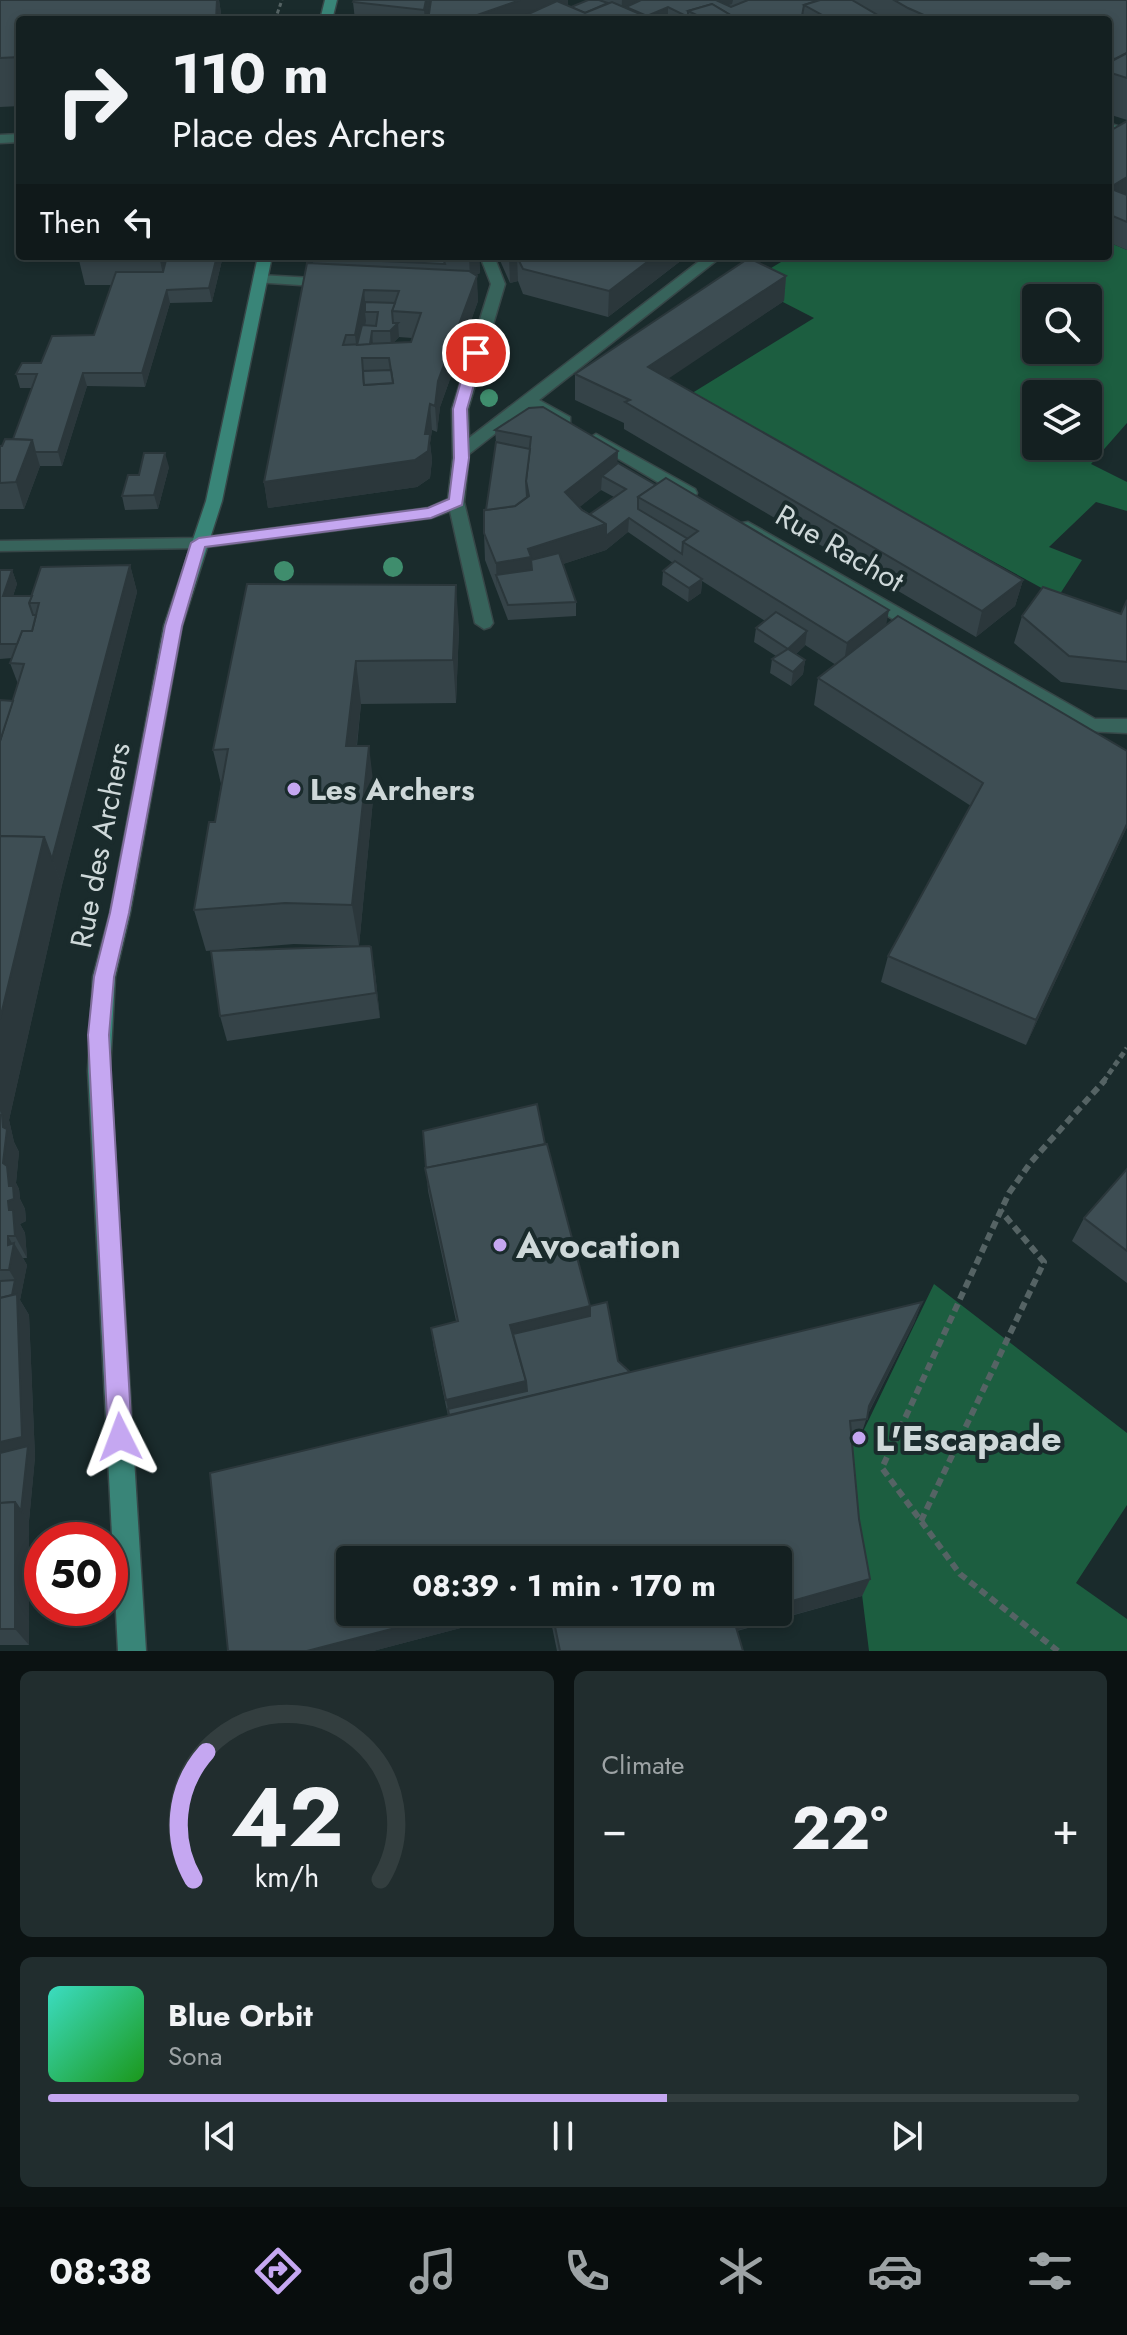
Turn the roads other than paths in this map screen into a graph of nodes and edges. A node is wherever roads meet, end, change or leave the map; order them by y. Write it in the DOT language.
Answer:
graph roads {
  1 [pos="264,260"];
  2 [pos="489,260"];
  3 [pos="710,260"];
  4 [pos="259,279"];
  5 [pos="339,284"];
  6 [pos="530,401"];
  7 [pos="461,452"];
  8 [pos="702,500"];
  9 [pos="456,502"];
  10 [pos="729,516"];
  11 [pos="199,543"];
  12 [pos="0,546"];
  13 [pos="484,623"];
  14 [pos="1127,726"];
  15 [pos="132,1651"];
  1 -- 4 [label="main road, Rue des Archers"];
  2 -- 7 [label="street"];
  3 -- 6 [label="street"];
  4 -- 5 [label="street"];
  4 -- 11 [label="main road, Rue des Archers"];
  6 -- 7 [label="street"];
  6 -- 8 [label="street"];
  7 -- 9 [label="street"];
  9 -- 11 [label="street"];
  9 -- 13 [label="street"];
  10 -- 14 [label="street, Rue Rachot"];
  11 -- 12 [label="street"];
  11 -- 15 [label="main road, Rue des Archers"];
}
